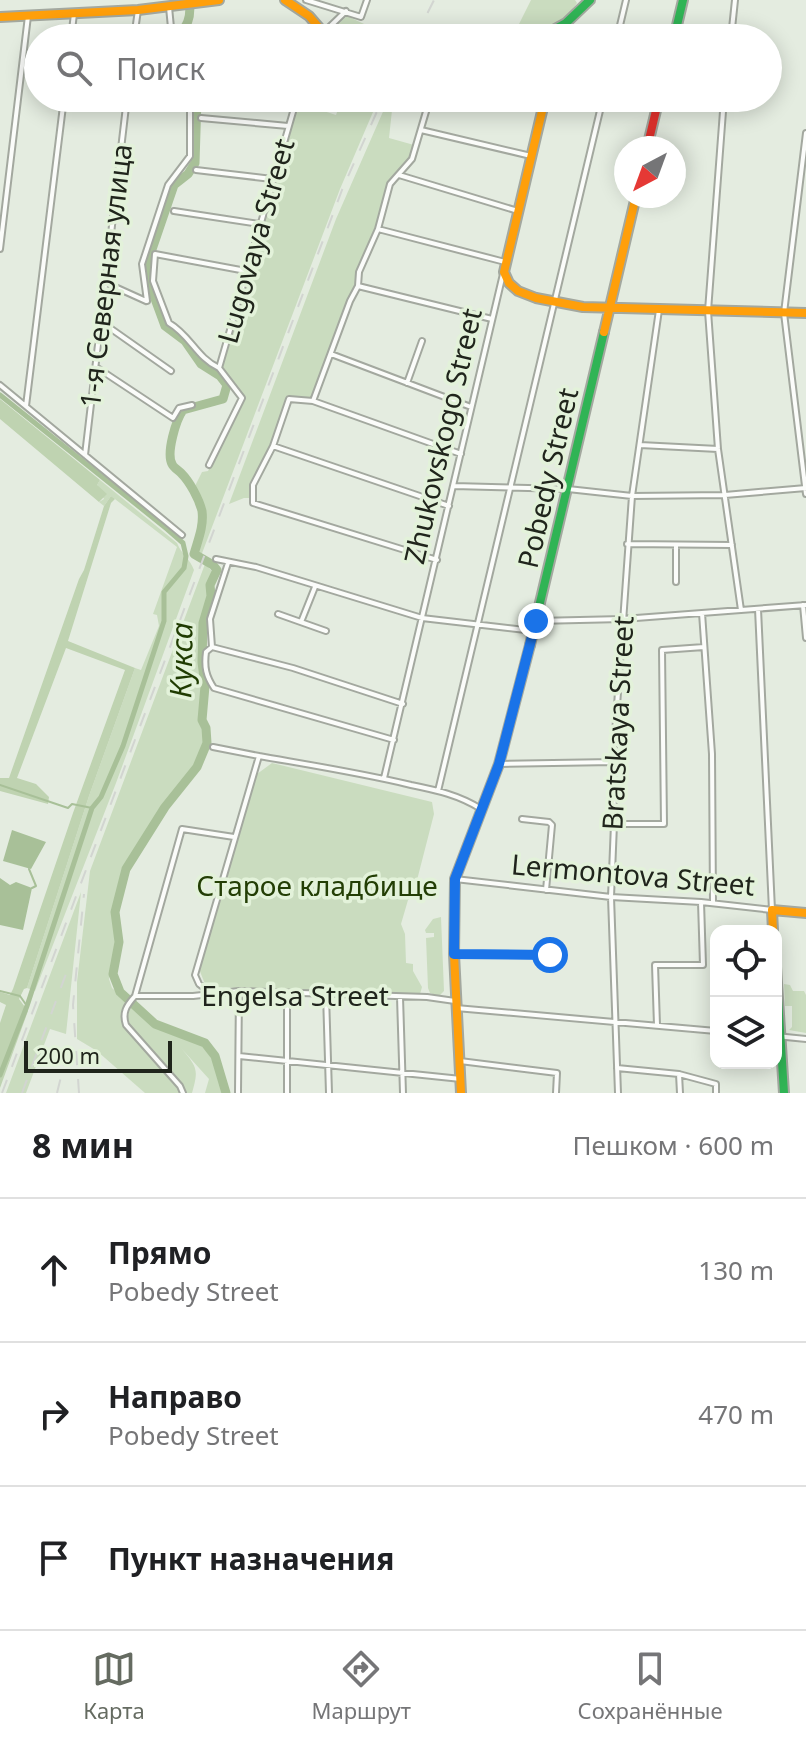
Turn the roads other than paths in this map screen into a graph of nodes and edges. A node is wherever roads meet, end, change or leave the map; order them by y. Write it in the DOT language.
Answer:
graph roads {
  1 [pos="219,0"];
  2 [pos="285,0"];
  3 [pos="306,0"];
  4 [pos="367,0"];
  5 [pos="590,0"];
  6 [pos="626,0"];
  7 [pos="683,0"];
  8 [pos="735,0"];
  9 [pos="197,2"];
  10 [pos="158,4"];
  11 [pos="169,7"];
  12 [pos="138,10"];
  13 [pos="346,11"];
  14 [pos="74,14"];
  15 [pos="28,16"];
  16 [pos="0,17"];
  17 [pos="566,23"];
  18 [pos="27,24"];
  19 [pos="73,24"];
  20 [pos="136,24"];
  21 [pos="171,24"];
  22 [pos="315,24"];
  23 [pos="334,24"];
  24 [pos="620,24"];
  25 [pos="677,24"];
  26 [pos="732,24"];
  27 [pos="24,49"];
  28 [pos="62,112"];
  29 [pos="125,112"];
  30 [pos="190,112"];
  31 [pos="292,112"];
  32 [pos="426,112"];
  33 [pos="543,112"];
  34 [pos="600,112"];
  35 [pos="656,112"];
  36 [pos="723,112"];
  37 [pos="201,118"];
  38 [pos="288,126"];
  39 [pos="421,130"];
  40 [pos="806,133"];
  41 [pos="650,136"];
  42 [pos="533,157"];
  43 [pos="196,170"];
  44 [pos="399,175"];
  45 [pos="272,179"];
  46 [pos="633,208"];
  47 [pos="174,211"];
  48 [pos="518,211"];
  49 [pos="259,224"];
  50 [pos="378,229"];
  51 [pos="0,249"];
  52 [pos="505,262"];
  53 [pos="246,271"];
  54 [pos="504,272"];
  55 [pos="104,282"];
  56 [pos="358,286"];
  57 [pos="555,302"];
  58 [pos="610,309"];
  59 [pos="659,310"];
  60 [pos="708,311"];
  61 [pos="784,313"];
  62 [pos="806,313"];
  63 [pos="492,320"];
  64 [pos="100,321"];
  65 [pos="422,341"];
  66 [pos="331,354"];
  67 [pos="96,367"];
  68 [pos="219,368"];
  69 [pos="171,371"];
  70 [pos="407,383"];
  71 [pos="0,385"];
  72 [pos="313,401"];
  73 [pos="192,405"];
  74 [pos="26,406"];
  75 [pos="471,407"];
  76 [pos="639,445"];
  77 [pos="273,446"];
  78 [pos="718,449"];
  79 [pos="461,454"];
  80 [pos="85,455"];
  81 [pos="209,465"];
  82 [pos="454,486"];
  83 [pos="511,488"];
  84 [pos="806,488"];
  85 [pos="568,489"];
  86 [pos="806,494"];
  87 [pos="725,495"];
  88 [pos="632,496"];
  89 [pos="449,506"];
  90 [pos="182,535"];
  91 [pos="627,544"];
  92 [pos="732,545"];
  93 [pos="676,546"];
  94 [pos="216,559"];
  95 [pos="437,560"];
  96 [pos="228,563"];
  97 [pos="676,582"];
  98 [pos="315,587"];
  99 [pos="805,605"];
  100 [pos="758,609"];
  101 [pos="741,610"];
  102 [pos="702,613"];
  103 [pos="278,614"];
  104 [pos="422,618"];
  105 [pos="623,619"];
  106 [pos="536,621"];
  107 [pos="301,622"];
  108 [pos="477,626"];
  109 [pos="326,631"];
  110 [pos="534,631"];
  111 [pos="806,638"];
  112 [pos="212,647"];
  113 [pos="704,647"];
  114 [pos="403,704"];
  115 [pos="394,740"];
  116 [pos="213,747"];
  117 [pos="259,756"];
  118 [pos="613,762"];
  119 [pos="499,764"];
  120 [pos="384,778"];
  121 [pos="438,791"];
  122 [pos="481,809"];
  123 [pos="522,819"];
  124 [pos="614,824"];
  125 [pos="234,837"];
  126 [pos="455,879"];
  127 [pos="546,890"];
  128 [pos="611,897"];
  129 [pos="701,902"];
  130 [pos="713,903"];
  131 [pos="772,910"];
  132 [pos="806,913"];
  133 [pos="773,925"];
  134 [pos="454,954"];
  135 [pos="550,955"];
  136 [pos="239,991"];
  137 [pos="211,993"];
  138 [pos="287,993"];
  139 [pos="326,994"];
  140 [pos="135,996"];
  141 [pos="400,997"];
  142 [pos="456,1004"];
  143 [pos="614,1021"];
  144 [pos="657,1025"];
  145 [pos="710,1030"];
  146 [pos="782,1037"];
  147 [pos="806,1039"];
  148 [pos="239,1056"];
  149 [pos="287,1061"];
  150 [pos="460,1061"];
  151 [pos="327,1065"];
  152 [pos="617,1068"];
  153 [pos="782,1069"];
  154 [pos="403,1073"];
  155 [pos="679,1074"];
  156 [pos="461,1079"];
  157 [pos="183,1093"];
  158 [pos="238,1093"];
  159 [pos="287,1093"];
  160 [pos="329,1093"];
  161 [pos="403,1093"];
  162 [pos="461,1093"];
  163 [pos="556,1093"];
  164 [pos="618,1093"];
  165 [pos="680,1093"];
  166 [pos="716,1093"];
  167 [pos="784,1093"];
  1 -- 9 [label="street"];
  2 -- 22 [label="street"];
  3 -- 13 [label="street"];
  4 -- 13 [label="street"];
  5 -- 17 [label="street"];
  6 -- 24 [label="street"];
  7 -- 25 [label="street"];
  8 -- 26 [label="street"];
  9 -- 11 [label="street"];
  10 -- 11 [label="street"];
  10 -- 12 [label="street"];
  11 -- 21 [label="street"];
  12 -- 14 [label="street"];
  12 -- 20 [label="street"];
  13 -- 23 [label="street"];
  14 -- 15 [label="street"];
  14 -- 19 [label="street"];
  15 -- 16 [label="street"];
  15 -- 18 [label="street"];
  27 -- 51 [label="street"];
  28 -- 74 [label="street"];
  29 -- 55 [label="street, 1-я Северная улица"];
  30 -- 55 [label="street"];
  31 -- 38 [label="street, Lugovaya Street"];
  32 -- 39 [label="street"];
  33 -- 42 [label="street, Zhukovskogo Street"];
  34 -- 57 [label="street"];
  35 -- 41 [label="street"];
  36 -- 60 [label="street"];
  37 -- 38 [label="street"];
  38 -- 45 [label="street, Lugovaya Street"];
  39 -- 42 [label="street"];
  39 -- 44 [label="street"];
  40 -- 61 [label="street"];
  42 -- 48 [label="street, Zhukovskogo Street"];
  43 -- 45 [label="street"];
  44 -- 48 [label="street"];
  44 -- 50 [label="street"];
  45 -- 49 [label="street, Lugovaya Street"];
  46 -- 58 [label="street, Pobedy Street"];
  47 -- 49 [label="street"];
  48 -- 52 [label="street, Zhukovskogo Street"];
  49 -- 53 [label="street, Lugovaya Street"];
  50 -- 52 [label="street"];
  50 -- 56 [label="street"];
  52 -- 54 [label="street, Zhukovskogo Street"];
  53 -- 68 [label="street, Lugovaya Street"];
  53 -- 68 [label="street"];
  54 -- 57 [label="street"];
  54 -- 63 [label="street, Zhukovskogo Street"];
  55 -- 64 [label="street, 1-я Северная улица"];
  56 -- 63 [label="street"];
  56 -- 66 [label="street"];
  57 -- 58 [label="street"];
  57 -- 83 [label="street"];
  58 -- 59 [label="street"];
  58 -- 85 [label="street, Pobedy Street"];
  59 -- 60 [label="street"];
  59 -- 76 [label="street, Bratskaya Street"];
  60 -- 61 [label="street"];
  60 -- 78 [label="street"];
  61 -- 62 [label="street"];
  61 -- 84 [label="street"];
  63 -- 75 [label="street, Zhukovskogo Street"];
  64 -- 67 [label="street, 1-я Северная улица"];
  64 -- 69 [label="street"];
  65 -- 70 [label="street"];
  66 -- 70 [label="street"];
  66 -- 72 [label="street"];
  67 -- 73 [label="street"];
  67 -- 80 [label="street, 1-я Северная улица"];
  68 -- 81 [label="street, Lugovaya Street"];
  70 -- 75 [label="street"];
  71 -- 74 [label="street"];
  72 -- 77 [label="street"];
  72 -- 79 [label="street"];
  74 -- 80 [label="street"];
  75 -- 79 [label="street, Zhukovskogo Street"];
  76 -- 78 [label="street"];
  76 -- 88 [label="street, Bratskaya Street"];
  77 -- 89 [label="street"];
  77 -- 95 [label="street"];
  78 -- 87 [label="street"];
  79 -- 82 [label="street, Zhukovskogo Street"];
  80 -- 90 [label="street"];
  82 -- 83 [label="street"];
  82 -- 89 [label="street, Zhukovskogo Street"];
  83 -- 85 [label="street"];
  83 -- 108 [label="street"];
  84 -- 86 [label="street"];
  84 -- 87 [label="street"];
  85 -- 88 [label="street"];
  85 -- 106 [label="street, Pobedy Street"];
  87 -- 88 [label="street"];
  87 -- 92 [label="street"];
  88 -- 91 [label="street, Bratskaya Street"];
  89 -- 95 [label="street, Zhukovskogo Street"];
  91 -- 93 [label="street"];
  91 -- 105 [label="street, Bratskaya Street"];
  92 -- 93 [label="street"];
  92 -- 101 [label="street"];
  93 -- 97 [label="street"];
  94 -- 96 [label="street"];
  95 -- 104 [label="street, Zhukovskogo Street"];
  96 -- 98 [label="street"];
  96 -- 112 [label="street"];
  98 -- 104 [label="street"];
  98 -- 107 [label="street"];
  99 -- 100 [label="street"];
  99 -- 111 [label="street"];
  100 -- 101 [label="street"];
  100 -- 131 [label="street"];
  101 -- 102 [label="street"];
  102 -- 105 [label="street"];
  102 -- 113 [label="street"];
  103 -- 107 [label="street"];
  104 -- 108 [label="street"];
  104 -- 114 [label="street, Zhukovskogo Street"];
  105 -- 106 [label="street"];
  105 -- 118 [label="street, Bratskaya Street"];
  106 -- 110 [label="street, Pobedy Street"];
  107 -- 109 [label="street"];
  108 -- 110 [label="street"];
  108 -- 121 [label="street"];
  110 -- 119 [label="street, Pobedy Street"];
  112 -- 114 [label="street"];
  112 -- 115 [label="street"];
  113 -- 124 [label="street"];
  113 -- 130 [label="street"];
  114 -- 115 [label="street, Zhukovskogo Street"];
  115 -- 120 [label="street, Zhukovskogo Street"];
  116 -- 117 [label="street"];
  117 -- 120 [label="street"];
  117 -- 125 [label="street"];
  118 -- 119 [label="street"];
  118 -- 124 [label="street, Bratskaya Street"];
  119 -- 122 [label="street, Pobedy Street"];
  120 -- 121 [label="street"];
  121 -- 122 [label="street"];
  122 -- 126 [label="street, Pobedy Street"];
  123 -- 127 [label="street"];
  124 -- 128 [label="street, Bratskaya Street"];
  125 -- 137 [label="street"];
  125 -- 140 [label="street"];
  126 -- 127 [label="street, Lermontova Street"];
  126 -- 134 [label="street, Pobedy Street"];
  127 -- 128 [label="street, Lermontova Street"];
  128 -- 129 [label="street, Lermontova Street"];
  128 -- 143 [label="street, Bratskaya Street"];
  129 -- 130 [label="street, Lermontova Street"];
  129 -- 144 [label="street"];
  130 -- 131 [label="street, Lermontova Street"];
  131 -- 132 [label="street, Lermontova Street"];
  131 -- 133 [label="street"];
  134 -- 135 [label="street"];
  134 -- 142 [label="street, Pobedy Street"];
  136 -- 137 [label="street, Engelsa Street"];
  136 -- 138 [label="street, Engelsa Street"];
  136 -- 148 [label="street"];
  137 -- 140 [label="street, Engelsa Street"];
  138 -- 139 [label="street, Engelsa Street"];
  138 -- 149 [label="street"];
  139 -- 141 [label="street, Engelsa Street"];
  139 -- 151 [label="street"];
  140 -- 157 [label="street"];
  141 -- 142 [label="street, Engelsa Street"];
  141 -- 154 [label="street"];
  142 -- 143 [label="street, Engelsa Street"];
  142 -- 150 [label="street, Pobedy Street"];
  143 -- 144 [label="street, Engelsa Street"];
  143 -- 152 [label="street, Bratskaya Street"];
  144 -- 145 [label="street, Engelsa Street"];
  146 -- 147 [label="street"];
  148 -- 149 [label="street"];
  148 -- 158 [label="street"];
  149 -- 151 [label="street"];
  149 -- 159 [label="street"];
  150 -- 156 [label="street, Pobedy Street"];
  150 -- 163 [label="street"];
  151 -- 154 [label="street"];
  151 -- 160 [label="street"];
  152 -- 155 [label="street"];
  152 -- 164 [label="street, Bratskaya Street"];
  153 -- 167 [label="street"];
  154 -- 156 [label="street"];
  154 -- 161 [label="street"];
  155 -- 165 [label="street"];
  155 -- 166 [label="street"];
  156 -- 162 [label="street, Pobedy Street"];
}
